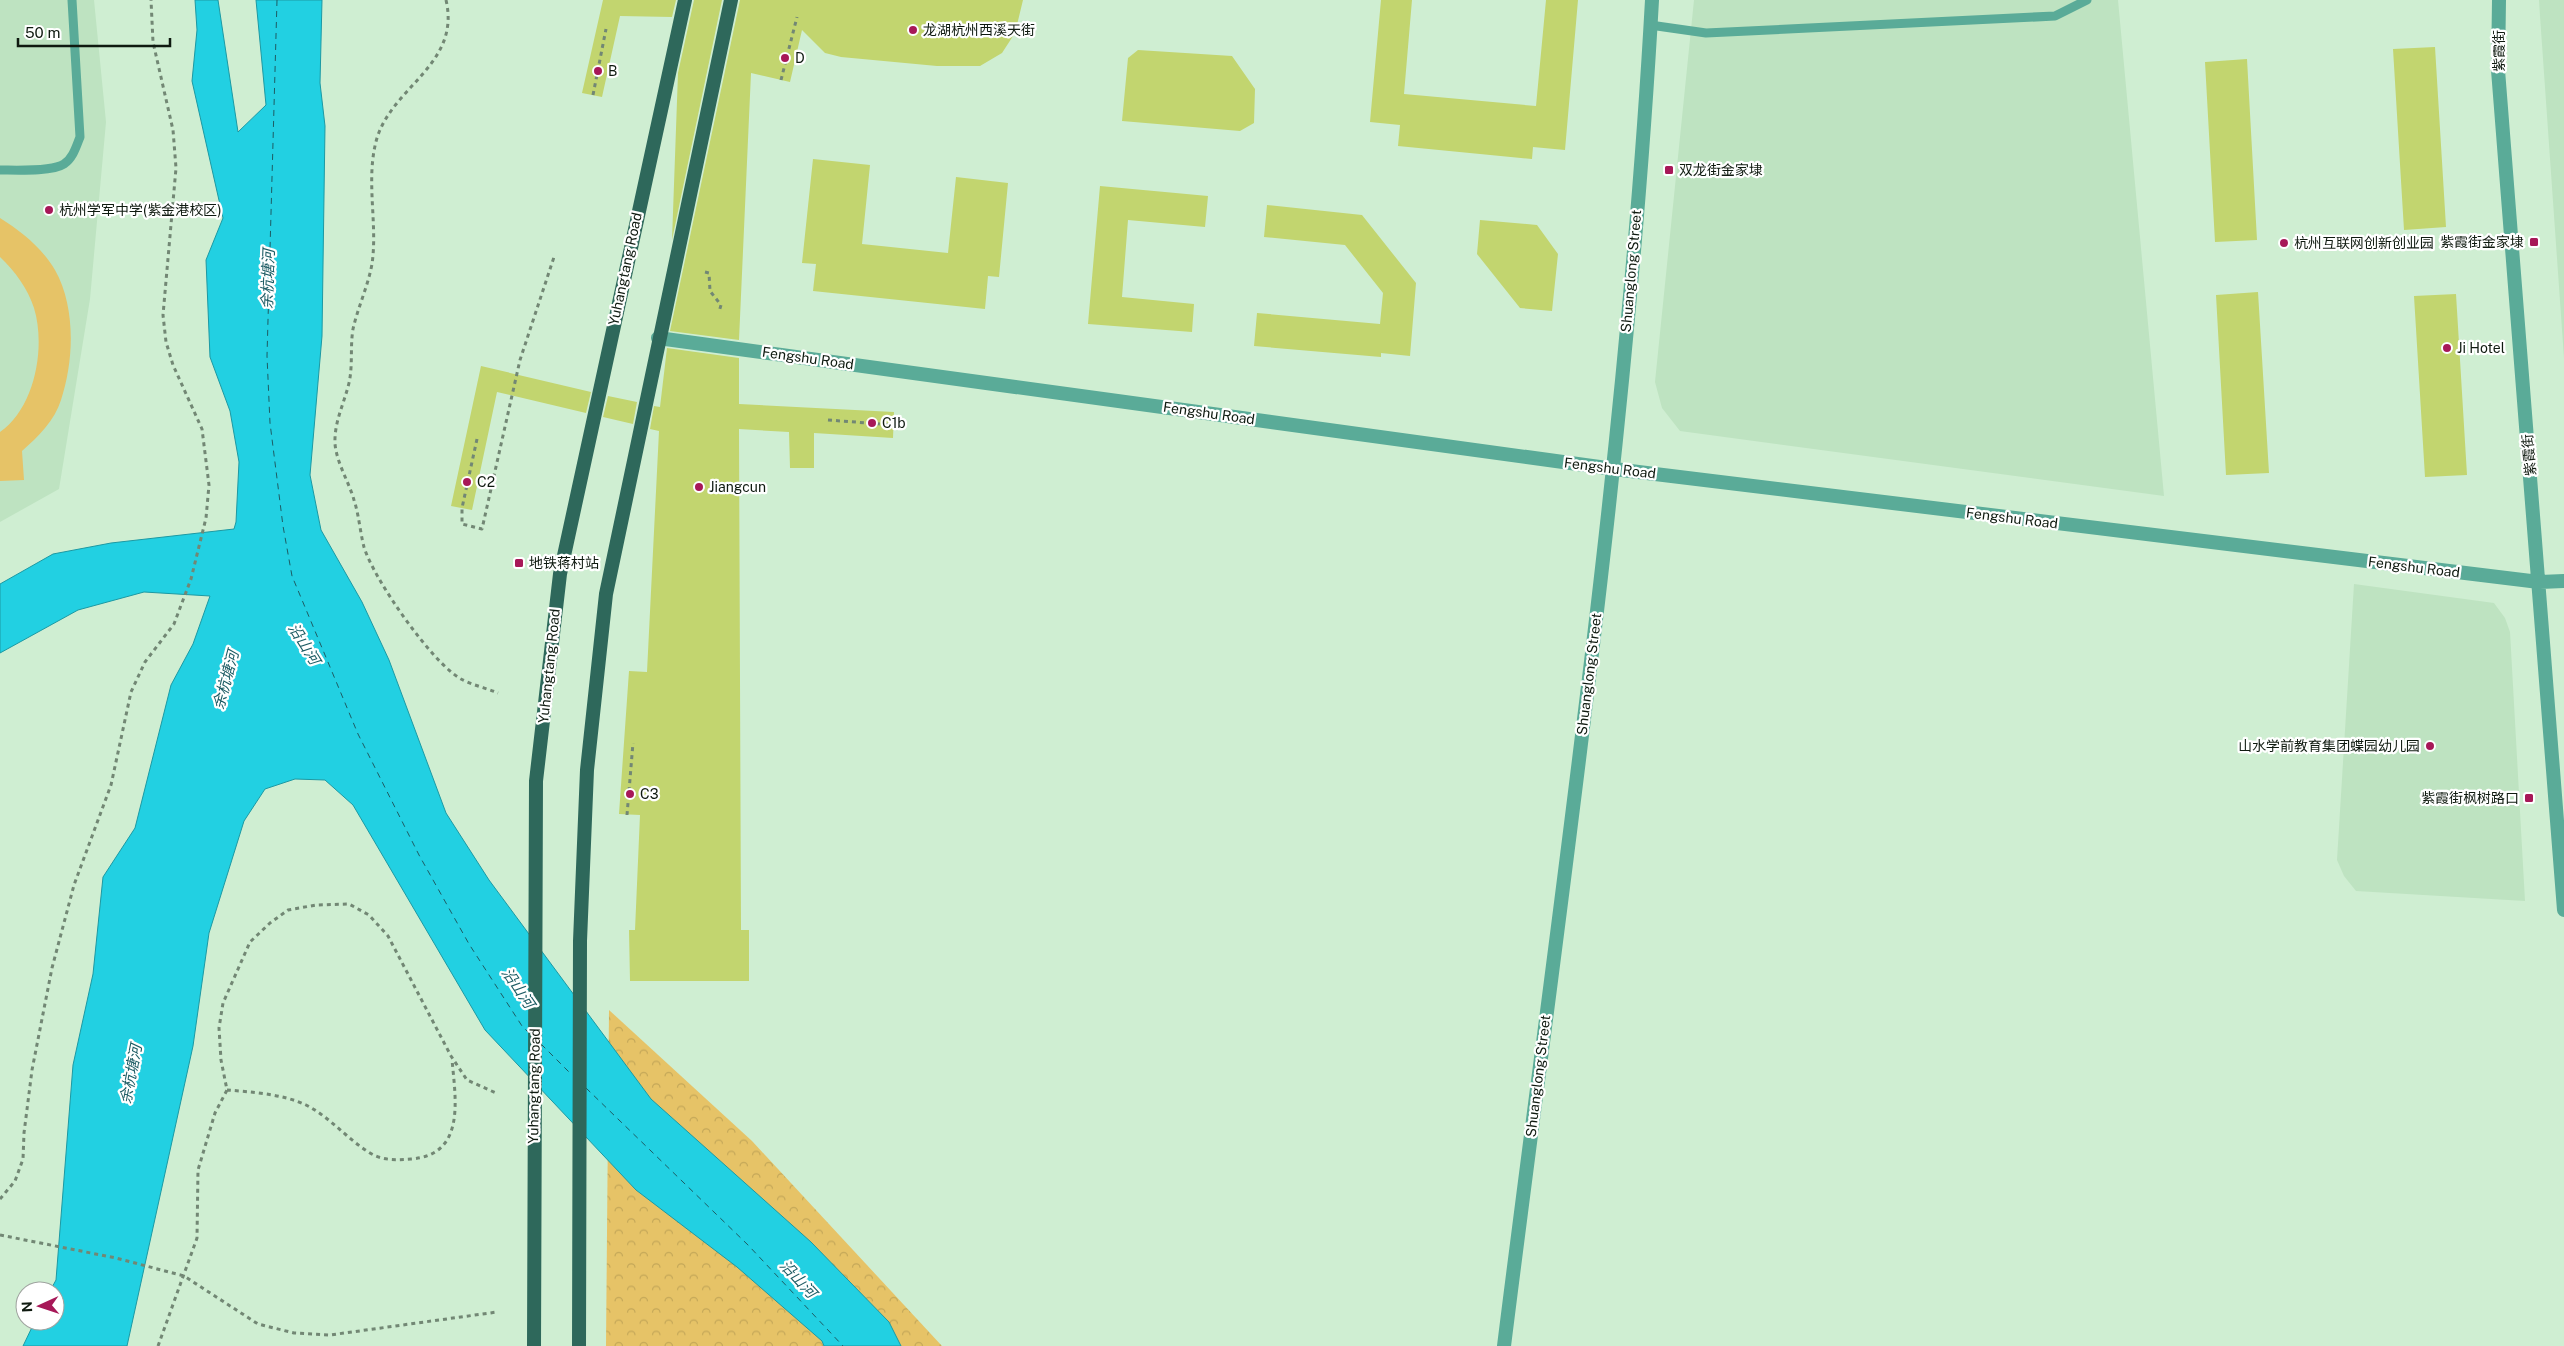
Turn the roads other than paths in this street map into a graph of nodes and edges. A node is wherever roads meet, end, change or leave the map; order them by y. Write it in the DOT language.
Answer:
graph roads {
  1 [pos="72,0"];
  2 [pos="685,0"];
  3 [pos="731,0"];
  4 [pos="1652,0"];
  5 [pos="2088,0"];
  6 [pos="2499,0"];
  7 [pos="1650,25"];
  8 [pos="0,170"];
  9 [pos="658,338"];
  10 [pos="1614,469"];
  11 [pos="2564,581"];
  12 [pos="2539,582"];
  13 [pos="2564,910"];
  14 [pos="534,1346"];
  15 [pos="579,1346"];
  16 [pos="1504,1346"];
  1 -- 8 [label="lane"];
  2 -- 14 [label="main road, Yuhangtang Road"];
  3 -- 9 [label="main road"];
  4 -- 7 [label="street, Shuanglong Street"];
  5 -- 7 [label="lane"];
  6 -- 12 [label="street, 紫霞街"];
  7 -- 10 [label="street, Shuanglong Street"];
  9 -- 10 [label="street, Fengshu Road"];
  9 -- 15 [label="main road"];
  10 -- 12 [label="street, Fengshu Road"];
  10 -- 16 [label="street, Shuanglong Street"];
  11 -- 12 [label="street, Fengshu Road"];
  12 -- 13 [label="street, 紫霞街"];
}
